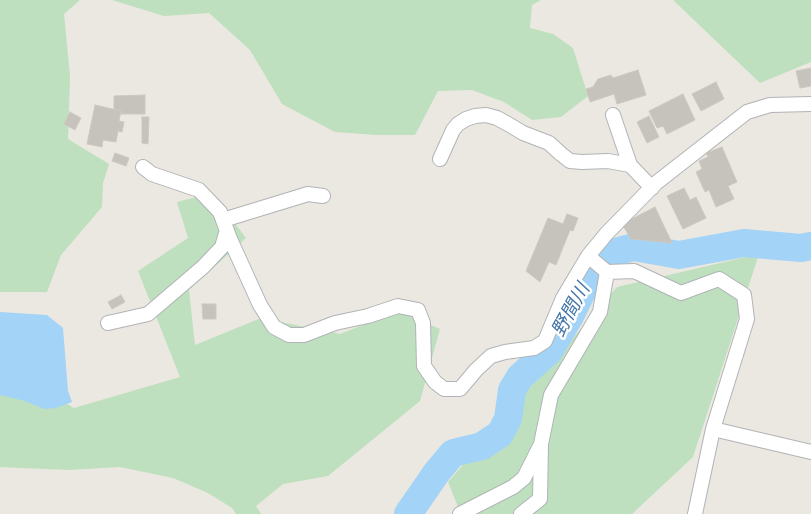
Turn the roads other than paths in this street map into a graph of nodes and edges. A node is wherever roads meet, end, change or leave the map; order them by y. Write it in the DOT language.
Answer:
graph roads {
  1 [pos="811,104"];
  2 [pos="613,115"];
  3 [pos="440,159"];
  4 [pos="630,165"];
  5 [pos="143,168"];
  6 [pos="652,188"];
  7 [pos="323,196"];
  8 [pos="225,225"];
  9 [pos="588,256"];
  10 [pos="607,272"];
  11 [pos="108,323"];
  12 [pos="713,429"];
  13 [pos="541,444"];
  14 [pos="811,452"];
  15 [pos="460,514"];
  16 [pos="521,514"];
  17 [pos="695,514"];
  1 -- 6 [label="street"];
  2 -- 4 [label="street"];
  3 -- 4 [label="street"];
  4 -- 6 [label="street"];
  5 -- 8 [label="street"];
  6 -- 9 [label="street"];
  7 -- 8 [label="street"];
  8 -- 9 [label="street"];
  8 -- 11 [label="street"];
  9 -- 10 [label="street"];
  10 -- 12 [label="street"];
  10 -- 13 [label="street"];
  12 -- 14 [label="street"];
  12 -- 17 [label="street"];
  13 -- 15 [label="street"];
  13 -- 16 [label="street"];
}
